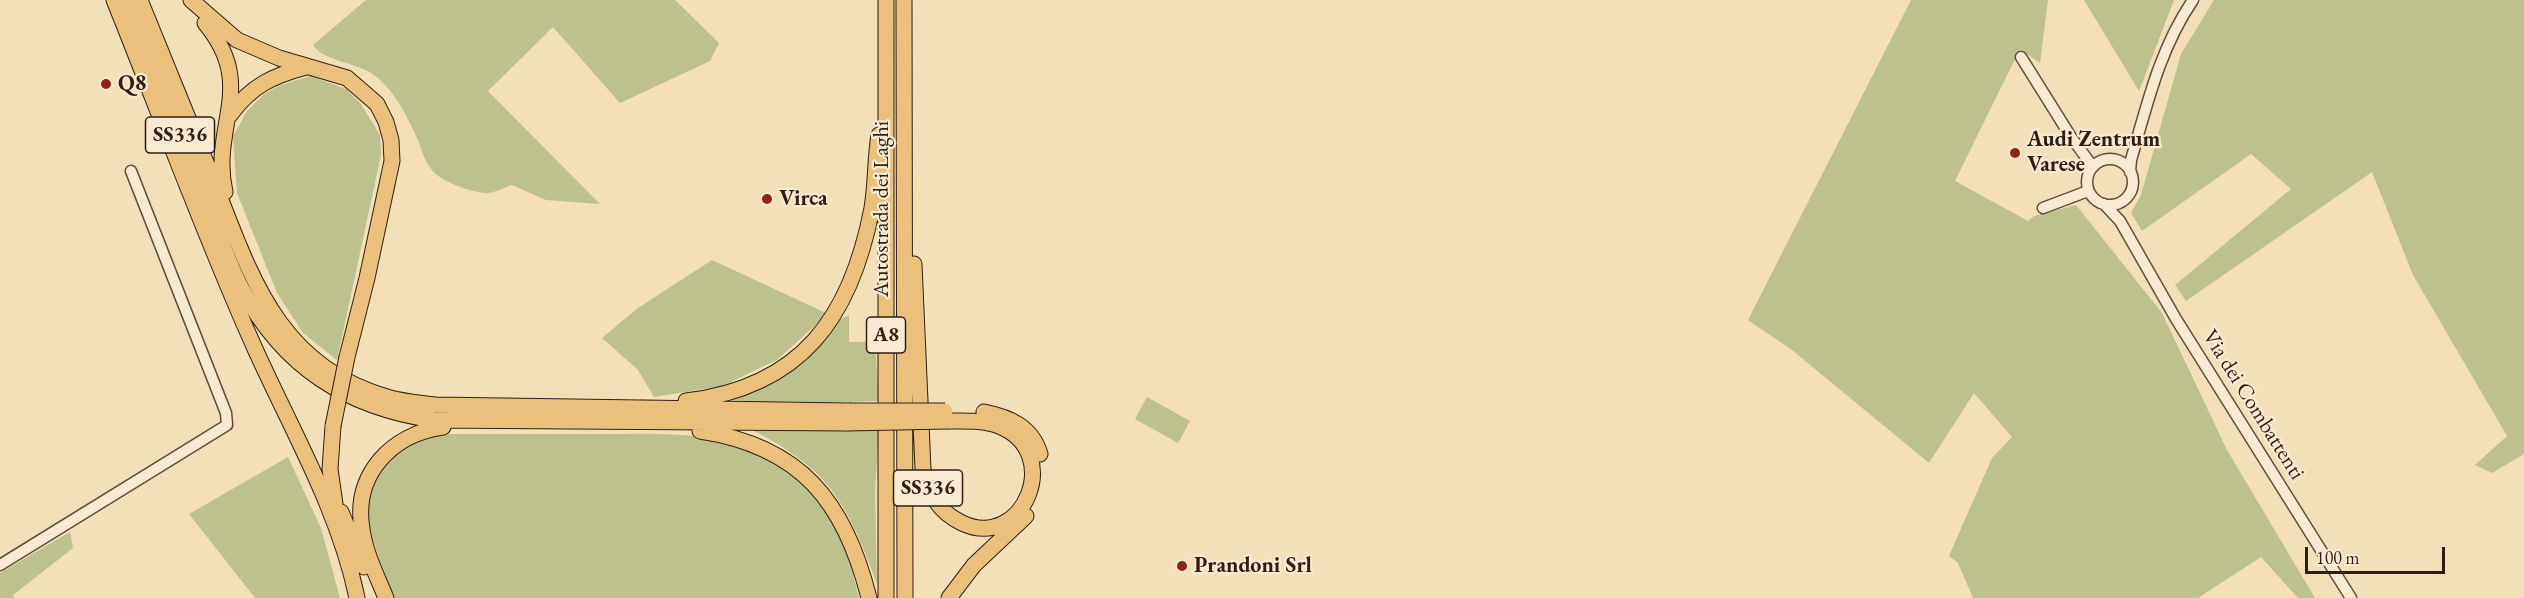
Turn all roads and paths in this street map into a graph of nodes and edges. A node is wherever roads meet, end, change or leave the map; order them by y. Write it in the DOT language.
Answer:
graph roads {
  1 [pos="114,0"];
  2 [pos="126,0"];
  3 [pos="140,0"];
  4 [pos="186,0"];
  5 [pos="191,0"];
  6 [pos="886,0"];
  7 [pos="904,0"];
  8 [pos="2193,0"];
  9 [pos="2021,57"];
  10 [pos="306,67"];
  11 [pos="887,72"];
  12 [pos="230,115"];
  13 [pos="2137,141"];
  14 [pos="2112,159"];
  15 [pos="2093,167"];
  16 [pos="131,171"];
  17 [pos="2130,172"];
  18 [pos="2088,191"];
  19 [pos="2125,200"];
  20 [pos="2104,204"];
  21 [pos="2043,208"];
  22 [pos="905,222"];
  23 [pos="2125,231"];
  24 [pos="236,238"];
  25 [pos="595,408"];
  26 [pos="948,416"];
  27 [pos="848,417"];
  28 [pos="479,422"];
  29 [pos="650,423"];
  30 [pos="334,496"];
  31 [pos="342,543"];
  32 [pos="0,565"];
  33 [pos="357,598"];
  34 [pos="377,598"];
  35 [pos="386,598"];
  36 [pos="868,598"];
  37 [pos="886,598"];
  38 [pos="905,598"];
  39 [pos="949,598"];
  40 [pos="2351,598"];
  1 -- 31 [label="highway"];
  2 -- 28 [label="highway, SS336"];
  3 -- 24 [label="highway, SS336"];
  4 -- 12 [label="highway"];
  5 -- 10 [label="highway"];
  6 -- 11 [label="highway, Autostrada dei Laghi / A8"];
  7 -- 22 [label="highway, Autostrada dei Laghi / A8"];
  8 -- 13 [label="street"];
  9 -- 15 [label="street"];
  10 -- 12 [label="highway"];
  10 -- 30 [label="highway, bridge"];
  11 -- 25 [label="highway"];
  11 -- 37 [label="highway, Autostrada dei Laghi / A8"];
  12 -- 24 [label="highway"];
  13 -- 14 [label="street"];
  13 -- 17 [label="street"];
  14 -- 15 [label="street"];
  14 -- 17 [label="street"];
  15 -- 18 [label="street"];
  16 -- 32 [label="street"];
  17 -- 19 [label="street"];
  18 -- 20 [label="street, Via dei Combattenti"];
  18 -- 21 [label="street"];
  19 -- 20 [label="street"];
  19 -- 23 [label="street"];
  20 -- 23 [label="street, Via dei Combattenti"];
  22 -- 26 [label="highway, SS336"];
  22 -- 38 [label="highway, Autostrada dei Laghi / A8"];
  23 -- 40 [label="street, Via dei Combattenti"];
  24 -- 25 [label="highway"];
  25 -- 27 [label="highway"];
  26 -- 27 [label="highway, bridge"];
  26 -- 39 [label="highway"];
  27 -- 29 [label="highway"];
  28 -- 29 [label="highway"];
  28 -- 35 [label="highway"];
  29 -- 36 [label="highway"];
  30 -- 31 [label="highway"];
  30 -- 34 [label="highway"];
  31 -- 33 [label="highway"];
}
